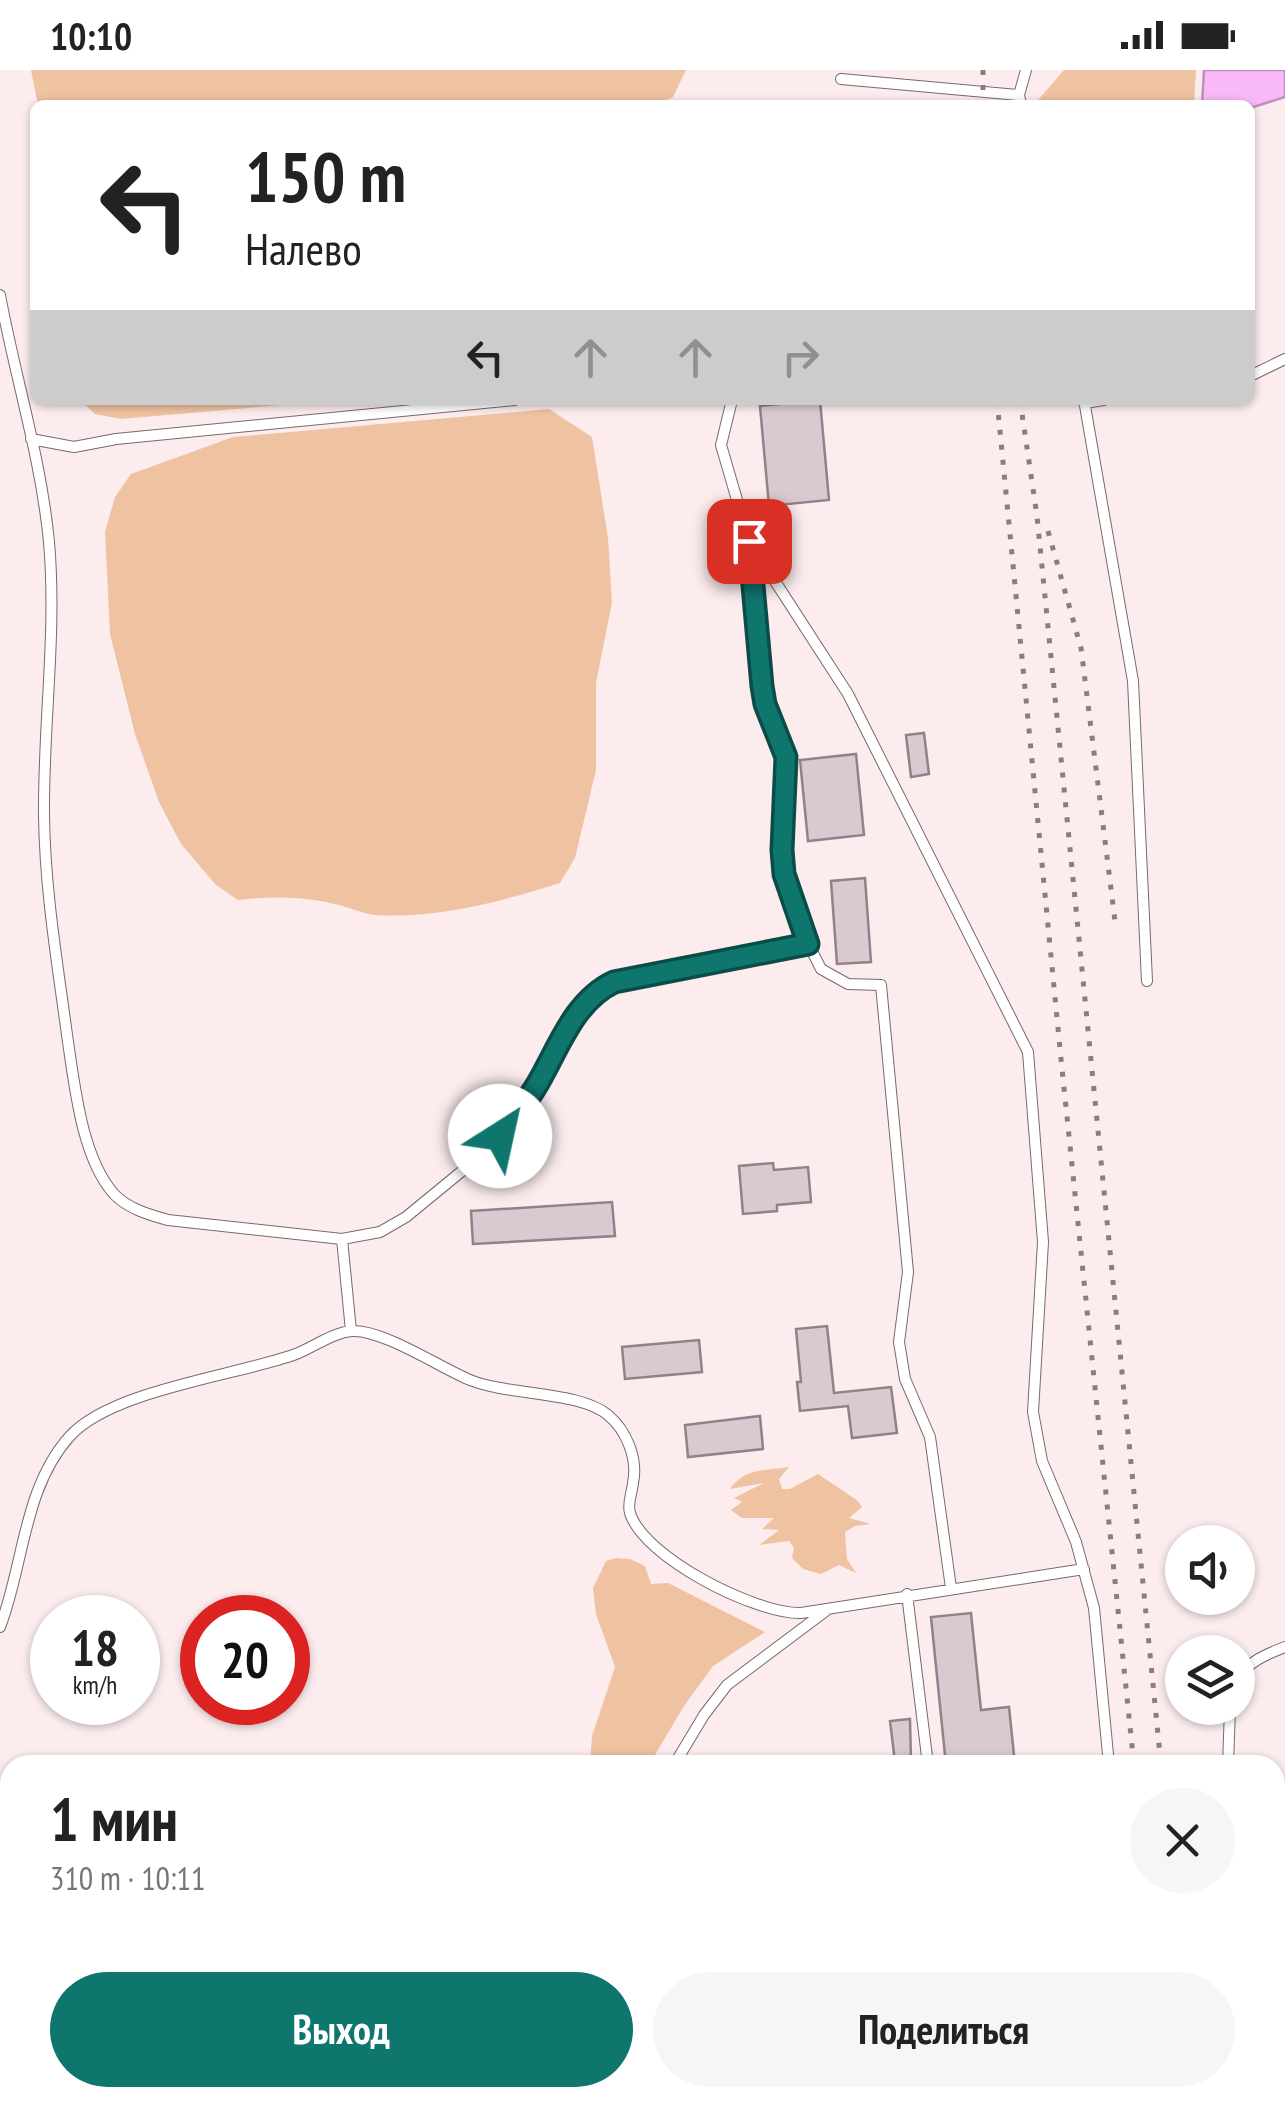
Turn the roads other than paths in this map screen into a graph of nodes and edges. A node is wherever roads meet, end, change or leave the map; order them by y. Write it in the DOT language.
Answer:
graph roads {
  1 [pos="1026,70"];
  2 [pos="841,78"];
  3 [pos="1020,100"];
  4 [pos="0,296"];
  5 [pos="1285,359"];
  6 [pos="1255,374"];
  7 [pos="465,405"];
  8 [pos="731,405"];
  9 [pos="1085,405"];
  10 [pos="32,439"];
  11 [pos="749,541"];
  12 [pos="808,944"];
  13 [pos="1147,980"];
  14 [pos="342,1239"];
  15 [pos="351,1331"];
  16 [pos="1084,1569"];
  17 [pos="951,1588"];
  18 [pos="908,1594"];
  19 [pos="827,1609"];
  20 [pos="0,1626"];
  21 [pos="1285,1647"];
  22 [pos="1255,1663"];
  23 [pos="1229,1725"];
  24 [pos="680,1755"];
  25 [pos="927,1755"];
  26 [pos="1107,1755"];
  27 [pos="1228,1755"];
  1 -- 3 [label="lane"];
  2 -- 3 [label="lane"];
  4 -- 10 [label="lane"];
  5 -- 6 [label="lane"];
  7 -- 10 [label="lane"];
  8 -- 11 [label="lane"];
  9 -- 13 [label="lane"];
  10 -- 14 [label="lane"];
  11 -- 12 [label="lane"];
  11 -- 16 [label="lane"];
  12 -- 14 [label="lane"];
  12 -- 17 [label="lane"];
  14 -- 15 [label="lane"];
  15 -- 19 [label="lane"];
  15 -- 20 [label="lane"];
  16 -- 17 [label="lane"];
  16 -- 26 [label="lane"];
  17 -- 18 [label="lane"];
  18 -- 19 [label="lane"];
  18 -- 25 [label="lane"];
  19 -- 24 [label="lane"];
  21 -- 22 [label="lane"];
  23 -- 27 [label="lane"];
}
